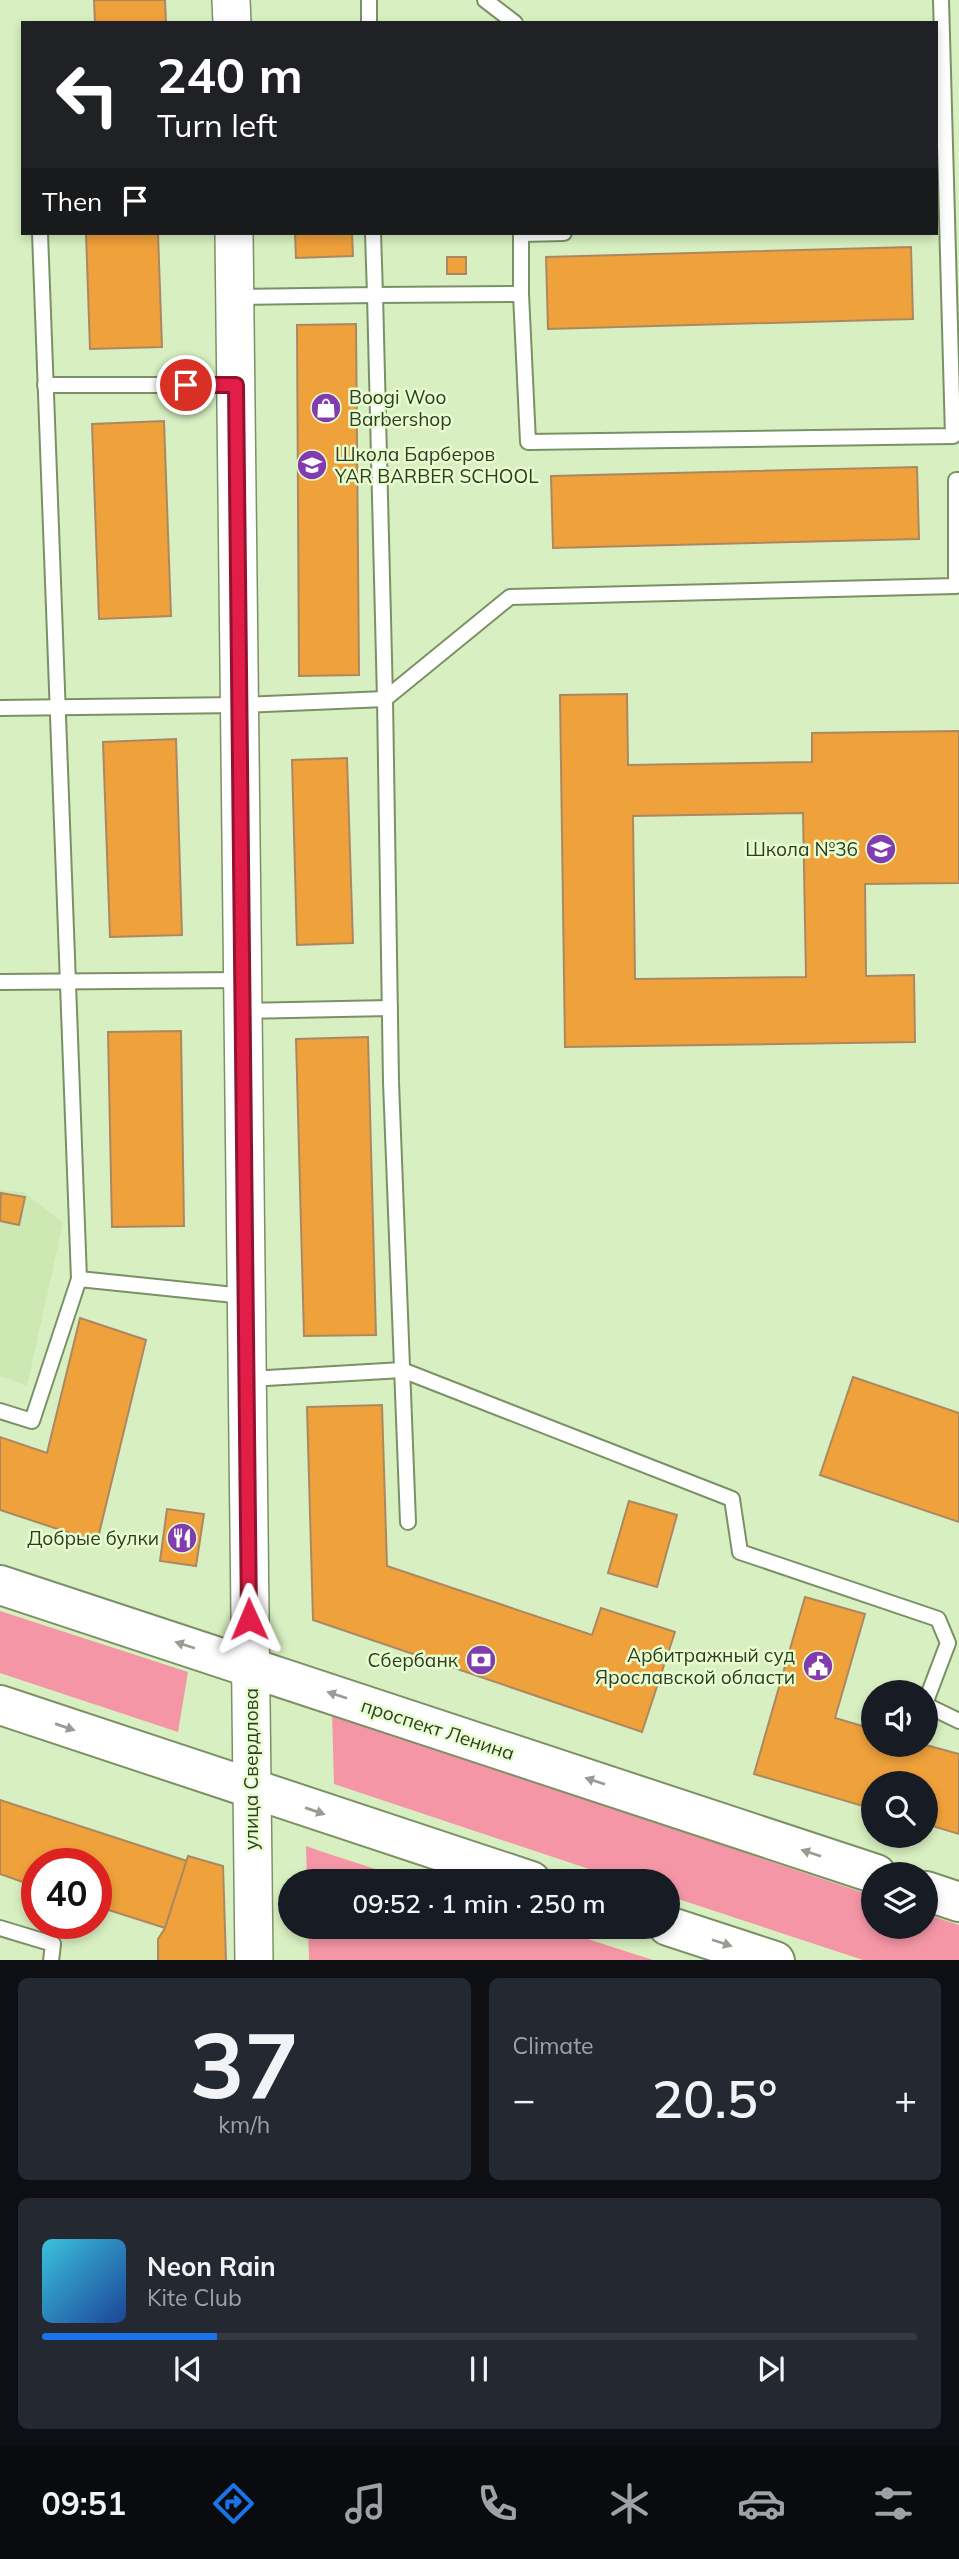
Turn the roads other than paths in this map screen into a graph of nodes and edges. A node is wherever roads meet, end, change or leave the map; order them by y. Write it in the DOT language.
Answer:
graph roads {
  1 [pos="232,0"];
  2 [pos="369,0"];
  3 [pos="485,0"];
  4 [pos="941,0"];
  5 [pos="232,21"];
  6 [pos="369,21"];
  7 [pos="512,21"];
  8 [pos="940,130"];
  9 [pos="942,223"];
  10 [pos="40,235"];
  11 [pos="234,235"];
  12 [pos="373,235"];
  13 [pos="521,235"];
  14 [pos="521,294"];
  15 [pos="375,295"];
  16 [pos="235,297"];
  17 [pos="45,385"];
  18 [pos="236,385"];
  19 [pos="959,480"];
  20 [pos="385,699"];
  21 [pos="239,705"];
  22 [pos="0,708"];
  23 [pos="56,708"];
  24 [pos="0,982"];
  25 [pos="69,982"];
  26 [pos="243,996"];
  27 [pos="390,1008"];
  28 [pos="79,1279"];
  29 [pos="246,1297"];
  30 [pos="402,1370"];
  31 [pos="247,1379"];
  32 [pos="0,1411"];
  33 [pos="408,1522"];
  34 [pos="0,1585"];
  35 [pos="250,1666"];
  36 [pos="934,1680"];
  37 [pos="0,1705"];
  38 [pos="938,1710"];
  39 [pos="959,1721"];
  40 [pos="251,1788"];
  41 [pos="495,1869"];
  42 [pos="861,1869"];
  43 [pos="938,1895"];
  44 [pos="959,1902"];
  45 [pos="0,1928"];
  46 [pos="680,1930"];
  47 [pos="51,1960"];
  48 [pos="254,1960"];
  49 [pos="772,1960"];
  1 -- 5 [label="street"];
  2 -- 6 [label="lane"];
  3 -- 7 [label="lane"];
  4 -- 8 [label="lane"];
  8 -- 9 [label="lane"];
  9 -- 14 [label="lane"];
  10 -- 17 [label="lane"];
  11 -- 16 [label="street, улица Свердлова"];
  12 -- 15 [label="lane"];
  13 -- 14 [label="lane"];
  14 -- 15 [label="lane"];
  15 -- 16 [label="lane"];
  15 -- 20 [label="lane"];
  16 -- 18 [label="street, улица Свердлова"];
  17 -- 18 [label="lane"];
  17 -- 23 [label="lane"];
  18 -- 21 [label="street, улица Свердлова"];
  19 -- 20 [label="lane"];
  20 -- 21 [label="lane"];
  20 -- 27 [label="lane"];
  21 -- 23 [label="lane"];
  21 -- 26 [label="street, улица Свердлова"];
  22 -- 23 [label="lane"];
  23 -- 25 [label="lane"];
  24 -- 25 [label="lane"];
  25 -- 26 [label="lane"];
  25 -- 28 [label="lane"];
  26 -- 27 [label="lane"];
  26 -- 29 [label="street, улица Свердлова"];
  27 -- 30 [label="lane"];
  28 -- 29 [label="lane"];
  28 -- 32 [label="lane"];
  29 -- 31 [label="street, улица Свердлова"];
  30 -- 31 [label="lane"];
  30 -- 33 [label="lane"];
  30 -- 36 [label="lane"];
  31 -- 35 [label="street, улица Свердлова"];
  35 -- 34 [label="main road, проспект Ленина, one-way"];
  35 -- 40 [label="street, улица Свердлова"];
  42 -- 35 [label="main road, проспект Ленина, one-way"];
  37 -- 40 [label="main road, one-way"];
  38 -- 39 [label="lane"];
  40 -- 41 [label="main road, one-way"];
  40 -- 48 [label="street, улица Свердлова"];
  43 -- 44 [label="main road"];
  45 -- 47 [label="lane"];
  46 -- 49 [label="main road, one-way"];
}
